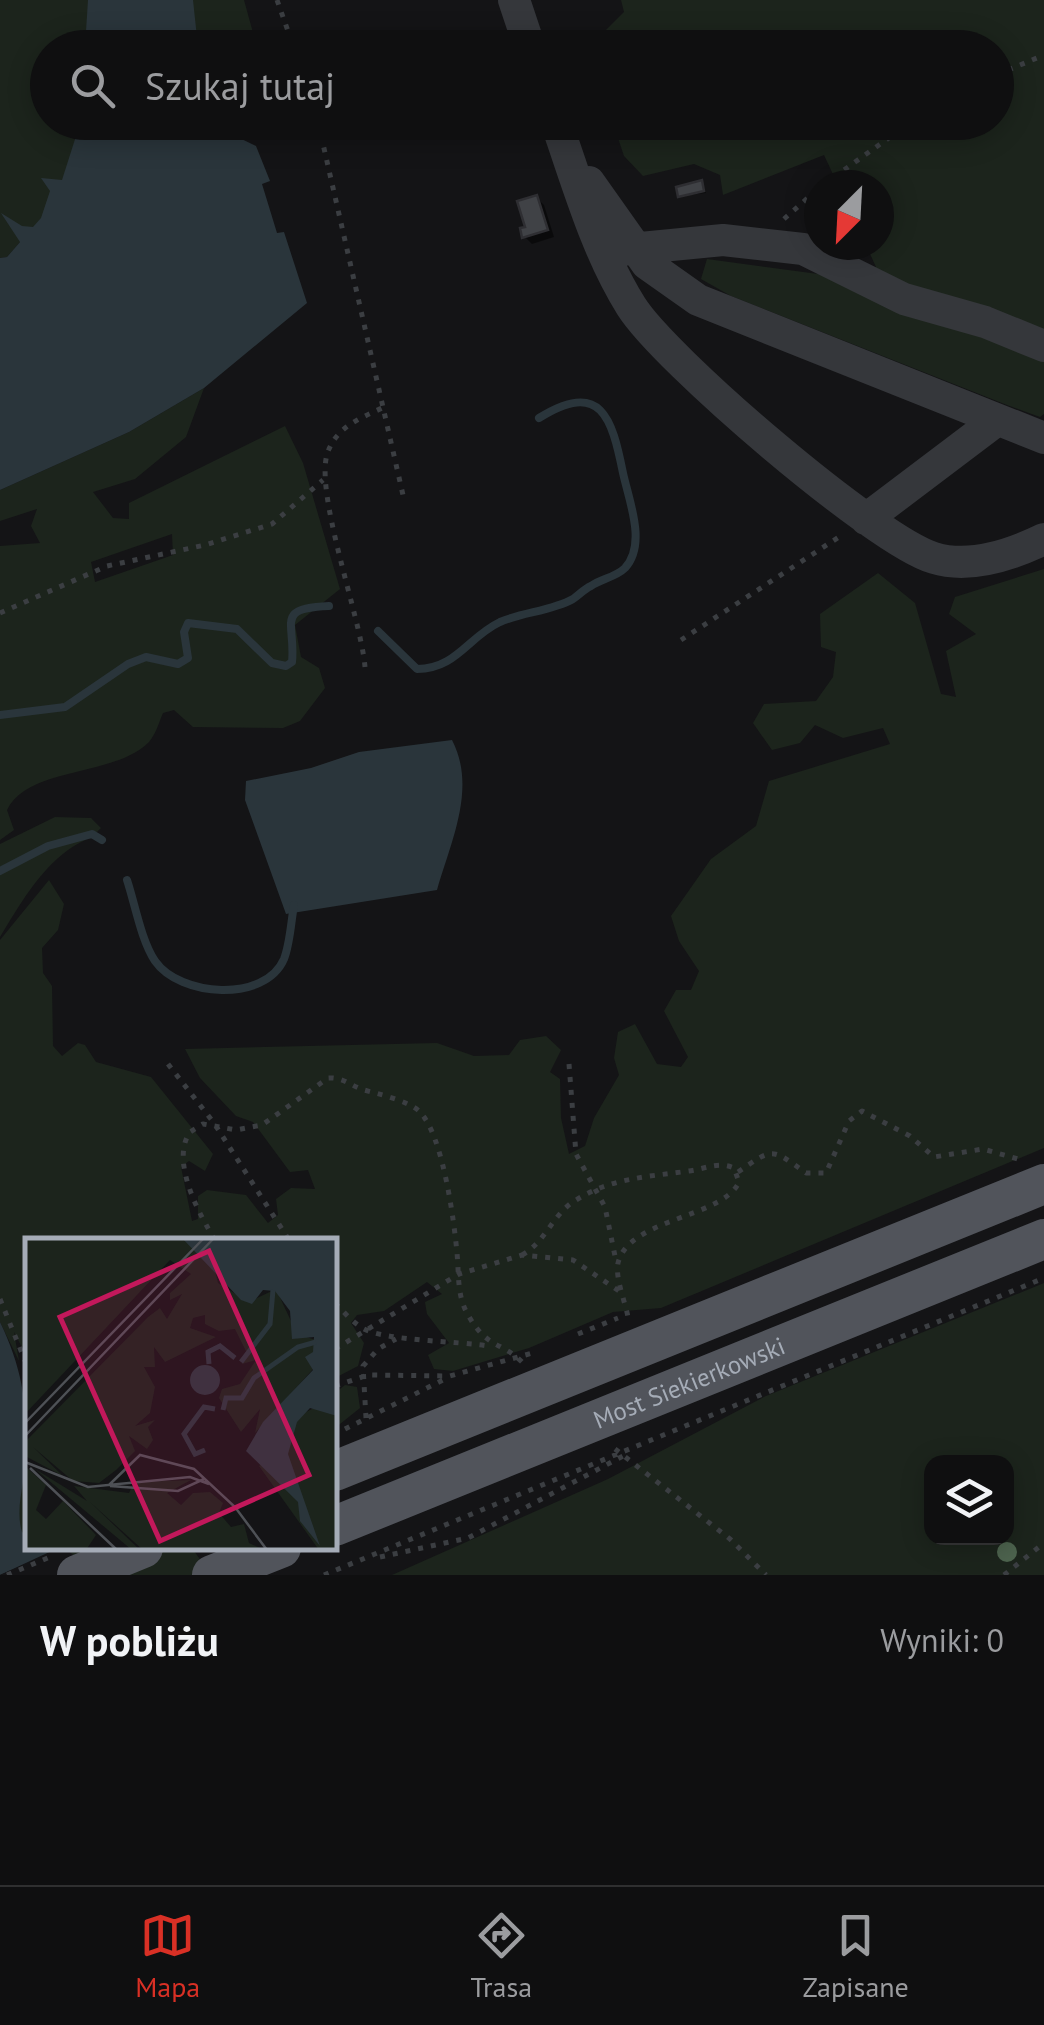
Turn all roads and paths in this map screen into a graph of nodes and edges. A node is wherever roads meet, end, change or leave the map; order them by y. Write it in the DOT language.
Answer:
graph roads {
  1 [pos="277,0"];
  2 [pos="514,0"];
  3 [pos="288,30"];
  4 [pos="524,30"];
  5 [pos="1044,55"];
  6 [pos="1014,68"];
  7 [pos="322,140"];
  8 [pos="563,140"];
  9 [pos="564,140"];
  10 [pos="887,140"];
  11 [pos="844,170"];
  12 [pos="636,248"];
  13 [pos="603,251"];
  14 [pos="1044,346"];
  15 [pos="382,408"];
  16 [pos="998,420"];
  17 [pos="1044,438"];
  18 [pos="323,480"];
  19 [pos="403,494"];
  20 [pos="866,519"];
  21 [pos="1044,540"];
  22 [pos="0,613"];
  23 [pos="681,640"];
  24 [pos="365,666"];
  25 [pos="168,1064"];
  26 [pos="570,1064"];
  27 [pos="214,1122"];
  28 [pos="738,1172"];
  29 [pos="1033,1172"];
  30 [pos="596,1189"];
  31 [pos="215,1238"];
  32 [pos="289,1238"];
  33 [pos="1044,1239"];
  34 [pos="522,1255"];
  35 [pos="618,1269"];
  36 [pos="459,1274"];
  37 [pos="1044,1278"];
  38 [pos="623,1294"];
  39 [pos="0,1299"];
  40 [pos="338,1306"];
  41 [pos="628,1317"];
  42 [pos="365,1330"];
  43 [pos="399,1338"];
  44 [pos="491,1346"];
  45 [pos="338,1347"];
  46 [pos="517,1356"];
  47 [pos="25,1361"];
  48 [pos="532,1370"];
  49 [pos="363,1376"];
  50 [pos="450,1376"];
  51 [pos="338,1385"];
  52 [pos="366,1418"];
  53 [pos="338,1433"];
  54 [pos="611,1446"];
  55 [pos="623,1456"];
  56 [pos="338,1469"];
  57 [pos="338,1525"];
  58 [pos="1044,1543"];
  59 [pos="134,1550"];
  60 [pos="276,1550"];
  61 [pos="380,1557"];
  62 [pos="67,1565"];
  63 [pos="6,1575"];
  64 [pos="212,1575"];
  65 [pos="324,1575"];
  66 [pos="766,1575"];
  67 [pos="1004,1575"];
  1 -- 3 [label="path"];
  2 -- 4 [label="lane"];
  5 -- 6 [label="path"];
  7 -- 15 [label="path"];
  8 -- 13 [label="lane"];
  9 -- 12 [label="lane"];
  10 -- 11 [label="path"];
  12 -- 13 [label="lane"];
  12 -- 14 [label="lane"];
  12 -- 16 [label="lane"];
  13 -- 20 [label="lane"];
  15 -- 18 [label="path"];
  15 -- 19 [label="path"];
  16 -- 17 [label="lane"];
  16 -- 20 [label="lane"];
  18 -- 22 [label="path"];
  18 -- 24 [label="path"];
  20 -- 21 [label="lane"];
  20 -- 23 [label="path"];
  25 -- 27 [label="path"];
  26 -- 30 [label="path"];
  27 -- 31 [label="path"];
  27 -- 32 [label="path"];
  27 -- 36 [label="path"];
  28 -- 29 [label="path"];
  28 -- 30 [label="path"];
  28 -- 35 [label="path"];
  29 -- 56 [label="main road, Most Siekierkowski"];
  30 -- 34 [label="path"];
  30 -- 35 [label="path"];
  33 -- 57 [label="main road, Most Siekierkowski"];
  34 -- 36 [label="path"];
  34 -- 38 [label="path"];
  35 -- 38 [label="path"];
  36 -- 42 [label="path"];
  36 -- 44 [label="path"];
  37 -- 65 [label="path"];
  38 -- 41 [label="path"];
  39 -- 47 [label="path"];
  40 -- 42 [label="path"];
  42 -- 43 [label="path"];
  42 -- 45 [label="path"];
  43 -- 44 [label="path"];
  43 -- 49 [label="path"];
  44 -- 46 [label="path"];
  46 -- 48 [label="path"];
  46 -- 50 [label="path"];
  49 -- 50 [label="path"];
  49 -- 51 [label="path"];
  49 -- 52 [label="path"];
  50 -- 52 [label="path"];
  52 -- 53 [label="path"];
  54 -- 55 [label="path"];
  55 -- 61 [label="path"];
  55 -- 66 [label="path"];
  58 -- 67 [label="path"];
  59 -- 62 [label="main road"];
  60 -- 64 [label="main road"];
  62 -- 63 [label="path"];
}
